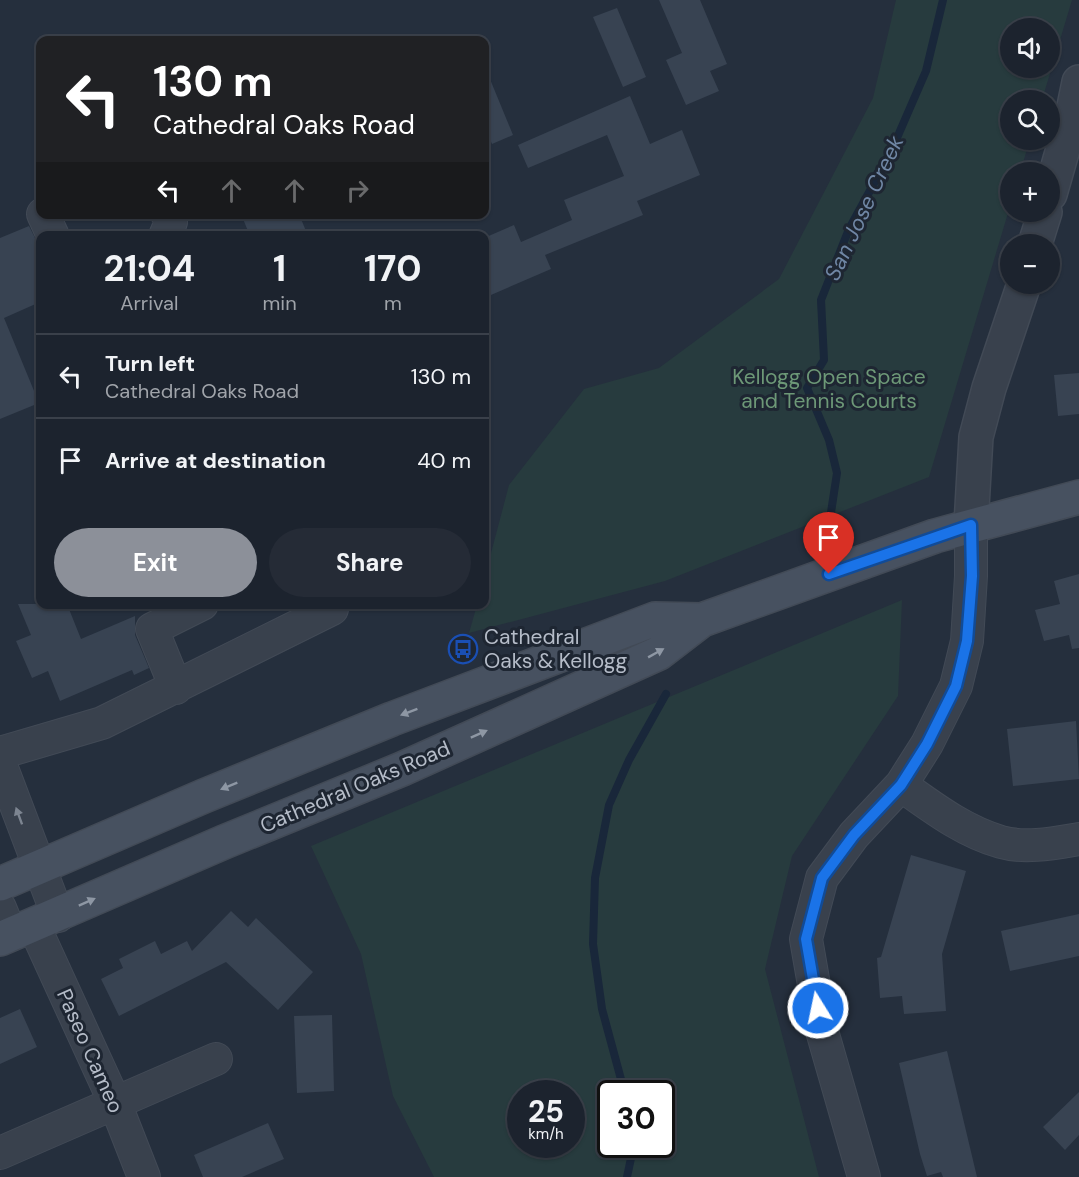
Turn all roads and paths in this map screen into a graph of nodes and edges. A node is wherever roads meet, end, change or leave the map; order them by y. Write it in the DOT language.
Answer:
graph roads {
  1 [pos="1079,82"];
  2 [pos="1075,122"];
  3 [pos="1060,165"];
  4 [pos="1021,294"];
  5 [pos="1079,497"];
  6 [pos="971,525"];
  7 [pos="192,609"];
  8 [pos="332,609"];
  9 [pos="702,620"];
  10 [pos="176,688"];
  11 [pos="0,753"];
  12 [pos="0,763"];
  13 [pos="901,785"];
  14 [pos="1079,838"];
  15 [pos="38,868"];
  16 [pos="0,884"];
  17 [pos="21,925"];
  18 [pos="216,1059"];
  19 [pos="115,1103"];
  20 [pos="0,1153"];
  21 [pos="144,1177"];
  22 [pos="864,1177"];
  1 -- 2 [label="street"];
  2 -- 3 [label="street"];
  4 -- 6 [label="street"];
  5 -- 6 [label="main road, Cathedral Oaks Road"];
  6 -- 9 [label="main road, Cathedral Oaks Road"];
  6 -- 13 [label="street"];
  7 -- 10 [label="street"];
  8 -- 10 [label="street"];
  9 -- 15 [label="main road, Cathedral Oaks Road, one-way"];
  17 -- 9 [label="main road, Cathedral Oaks Road, one-way"];
  10 -- 11 [label="street"];
  15 -- 12 [label="street, Paseo Cameo, one-way"];
  13 -- 14 [label="street"];
  13 -- 22 [label="street"];
  15 -- 16 [label="main road, Cathedral Oaks Road"];
  15 -- 17 [label="street, Paseo Cameo"];
  17 -- 19 [label="street, Paseo Cameo"];
  18 -- 19 [label="street"];
  19 -- 20 [label="street"];
  19 -- 21 [label="street, Paseo Cameo"];
}
